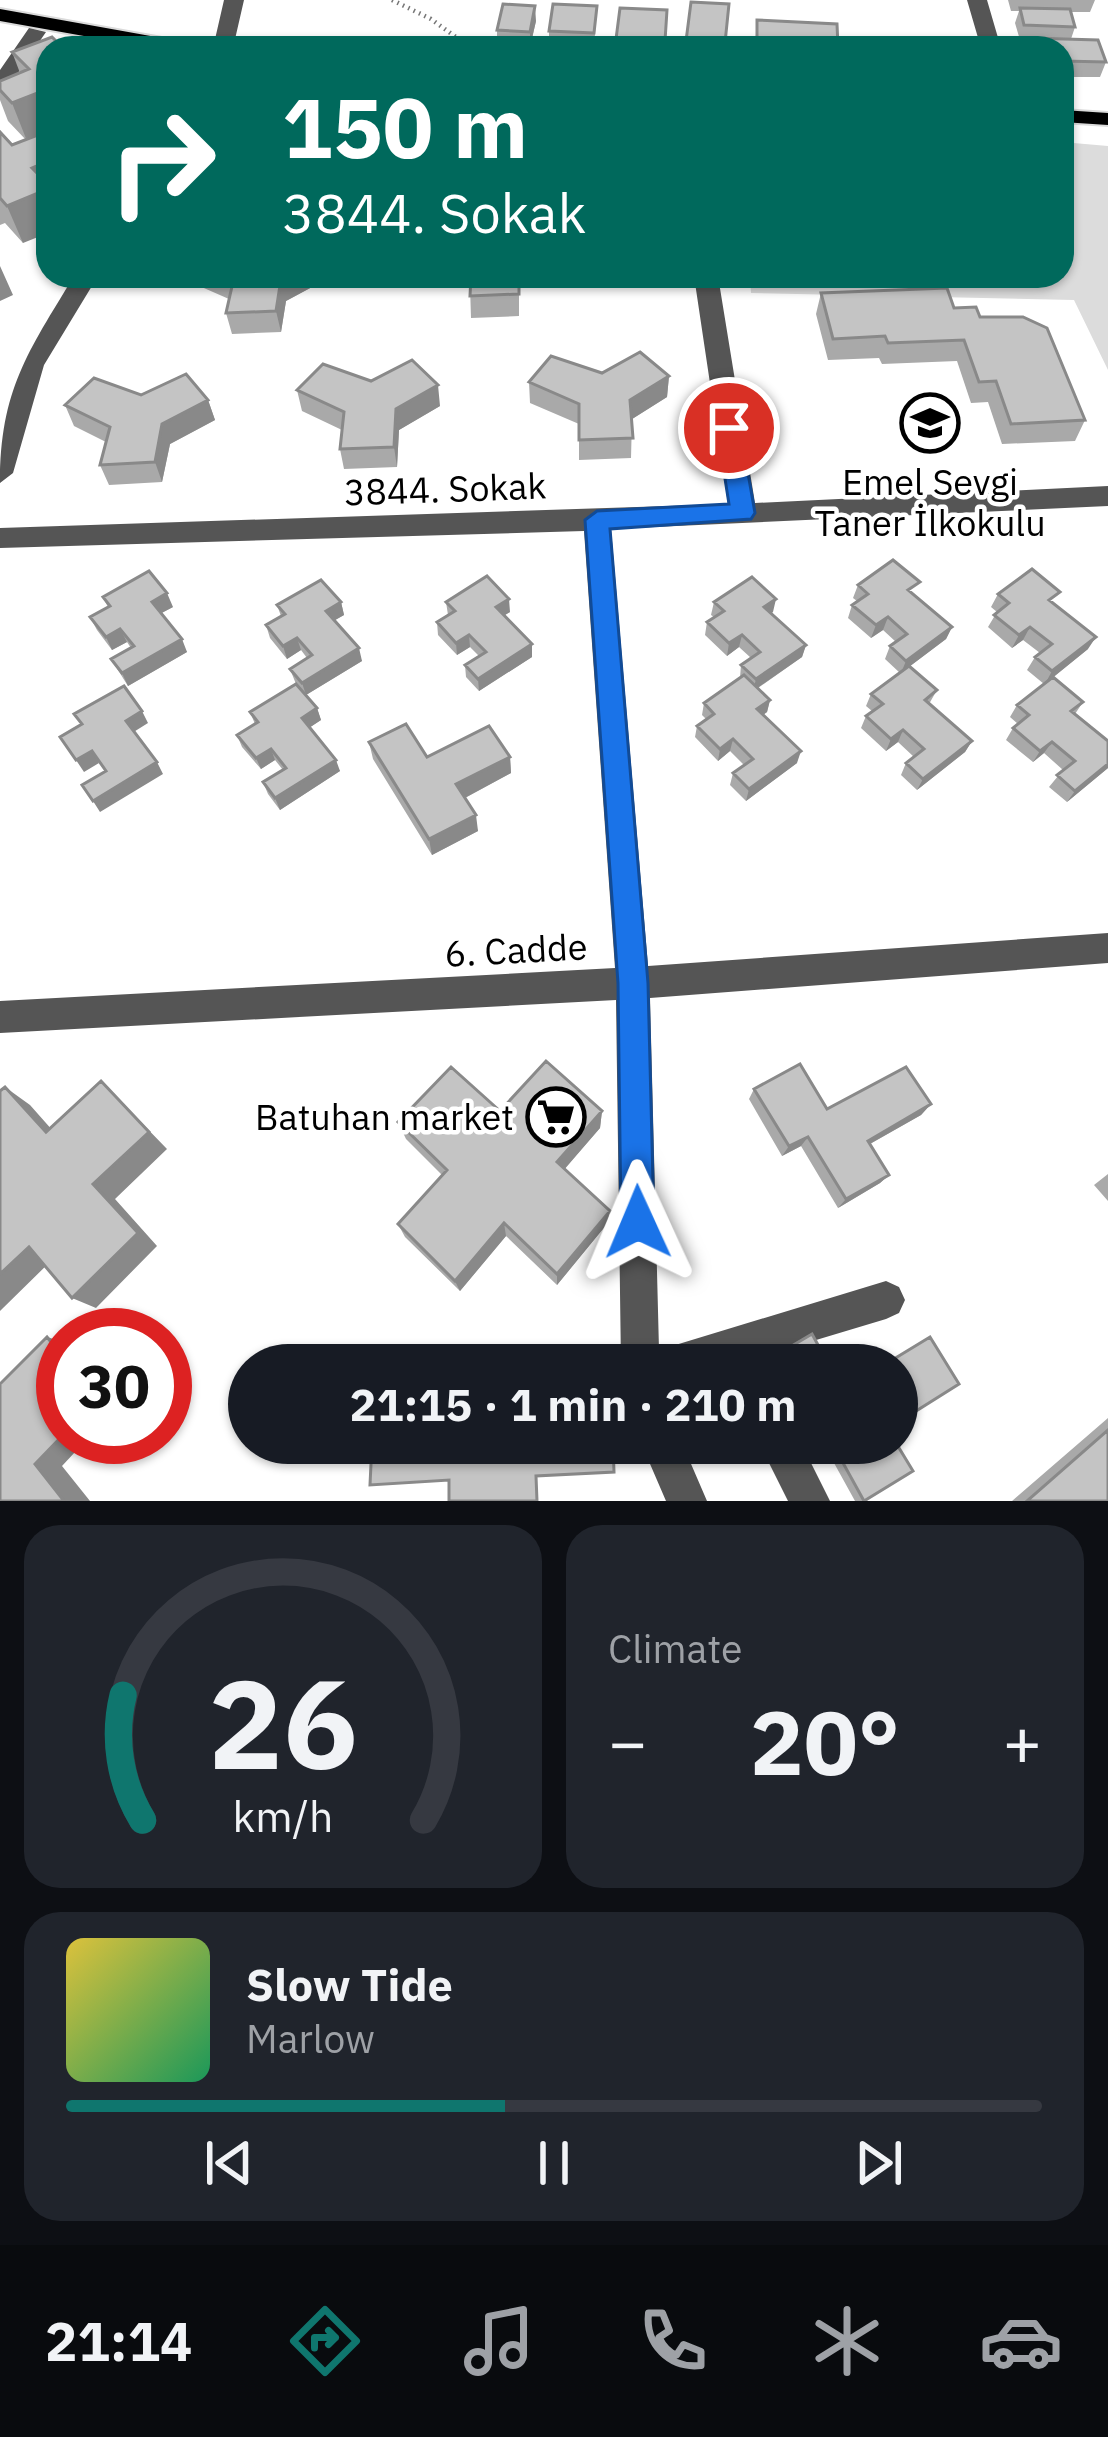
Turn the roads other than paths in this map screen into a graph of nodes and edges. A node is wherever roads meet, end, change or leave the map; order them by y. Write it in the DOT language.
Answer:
graph roads {
  1 [pos="235,0"];
  2 [pos="976,0"];
  3 [pos="0,15"];
  4 [pos="0,27"];
  5 [pos="36,32"];
  6 [pos="59,36"];
  7 [pos="117,36"];
  8 [pos="226,36"];
  9 [pos="987,36"];
  10 [pos="0,85"];
  11 [pos="1074,117"];
  12 [pos="1108,118"];
  13 [pos="79,288"];
  14 [pos="708,288"];
  15 [pos="0,473"];
  16 [pos="1108,496"];
  17 [pos="743,513"];
  18 [pos="597,520"];
  19 [pos="0,538"];
  20 [pos="1108,948"];
  21 [pos="633,983"];
  22 [pos="0,1017"];
  23 [pos="886,1300"];
  24 [pos="640,1344"];
  25 [pos="767,1344"];
  26 [pos="670,1464"];
  27 [pos="790,1464"];
  28 [pos="687,1501"];
  29 [pos="810,1501"];
  1 -- 8 [label="street"];
  2 -- 9 [label="street"];
  3 -- 7 [label="main road"];
  4 -- 5 [label="main road"];
  5 -- 6 [label="main road"];
  5 -- 10 [label="street"];
  11 -- 12 [label="main road"];
  13 -- 15 [label="street"];
  14 -- 17 [label="street"];
  16 -- 17 [label="street, 3844. Sokak"];
  17 -- 18 [label="street, 3844. Sokak"];
  18 -- 19 [label="street, 3844. Sokak"];
  18 -- 21 [label="street"];
  20 -- 21 [label="street, 6. Cadde"];
  21 -- 22 [label="street, 6. Cadde"];
  21 -- 24 [label="street"];
  23 -- 25 [label="street"];
  26 -- 28 [label="street"];
  27 -- 29 [label="street"];
}
